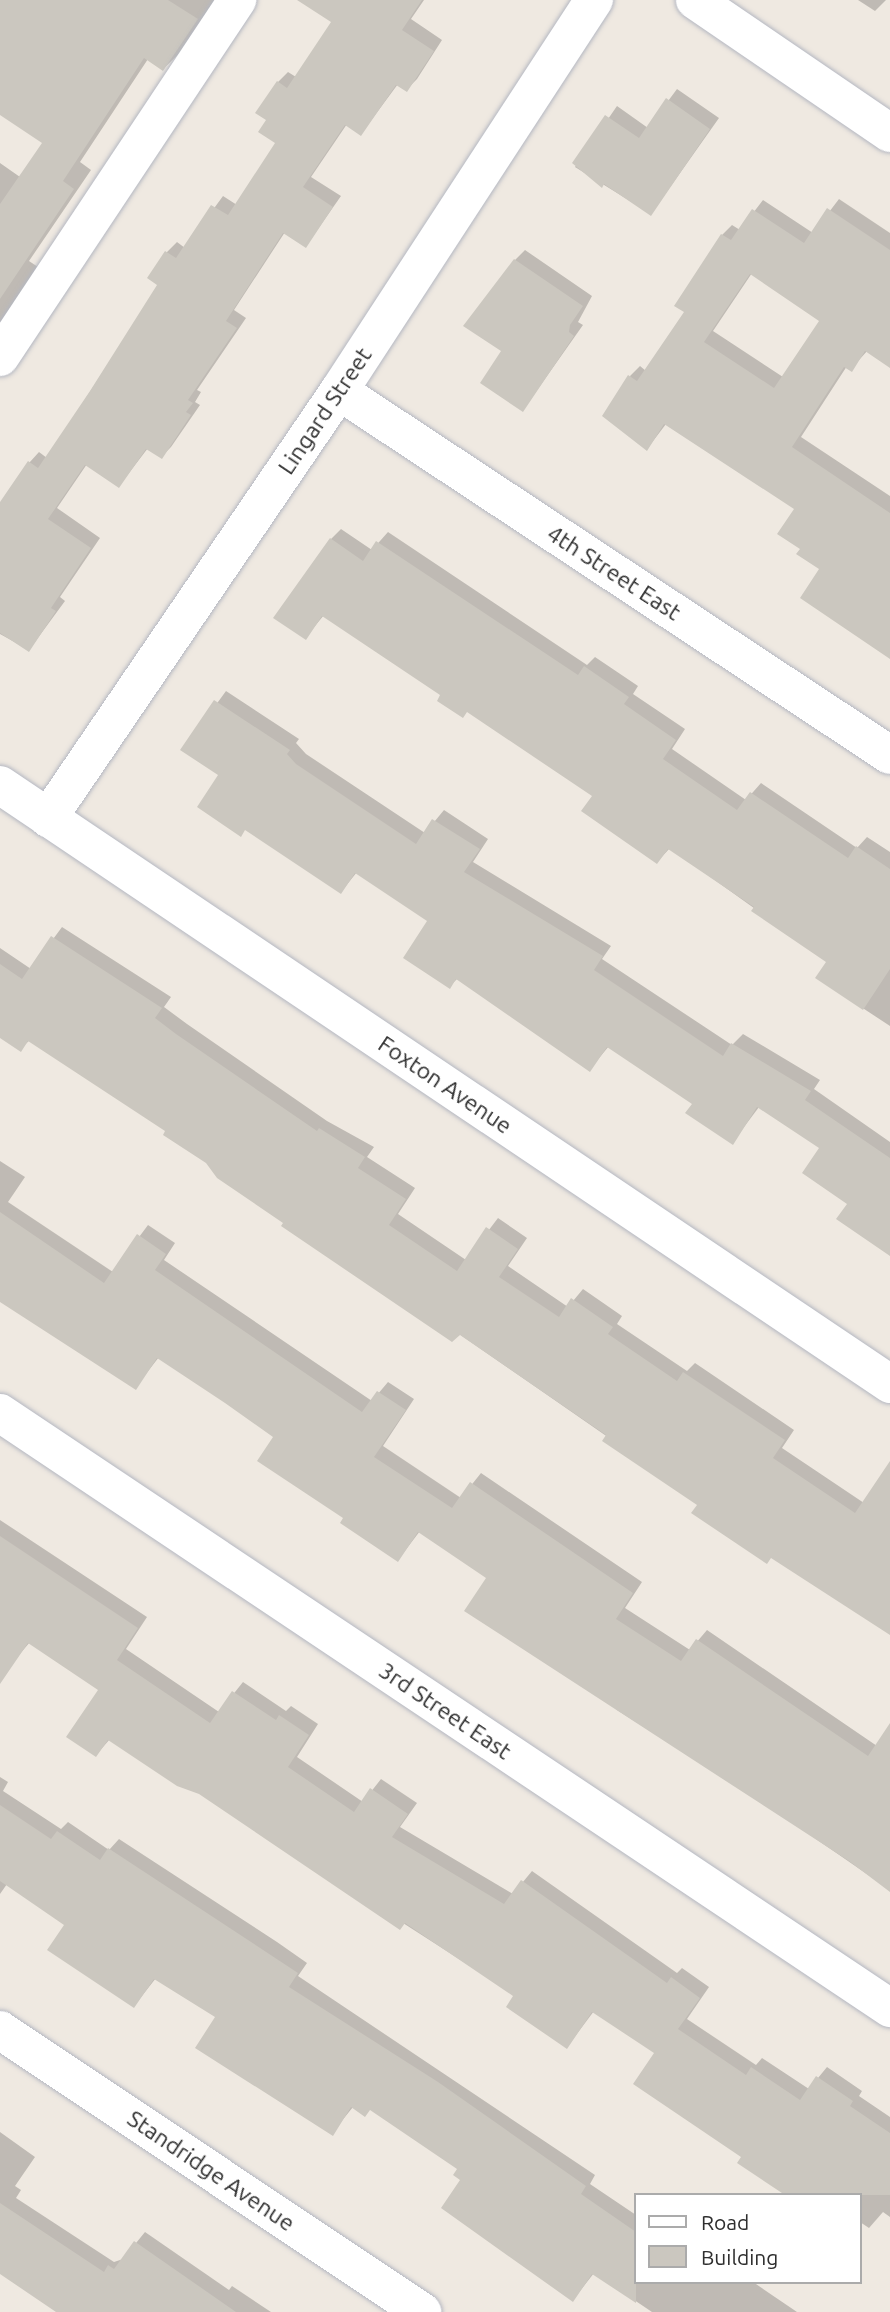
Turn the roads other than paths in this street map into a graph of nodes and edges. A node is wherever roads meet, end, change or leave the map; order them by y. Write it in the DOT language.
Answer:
graph roads {
  1 [pos="237,0"];
  2 [pos="594,0"];
  3 [pos="695,0"];
  4 [pos="890,132"];
  5 [pos="0,357"];
  6 [pos="339,391"];
  7 [pos="890,755"];
  8 [pos="0,785"];
  9 [pos="48,818"];
  10 [pos="890,1384"];
  11 [pos="0,1413"];
  12 [pos="890,2008"];
  13 [pos="0,2030"];
  14 [pos="422,2312"];
  1 -- 5 [label="street"];
  2 -- 6 [label="street, Lingard Street"];
  3 -- 4 [label="street"];
  6 -- 7 [label="street, 4th Street East"];
  6 -- 9 [label="street, Lingard Street"];
  8 -- 9 [label="street, Foxton Avenue"];
  9 -- 10 [label="street, Foxton Avenue"];
  11 -- 12 [label="street, 3rd Street East"];
  13 -- 14 [label="street, Standridge Avenue"];
}
